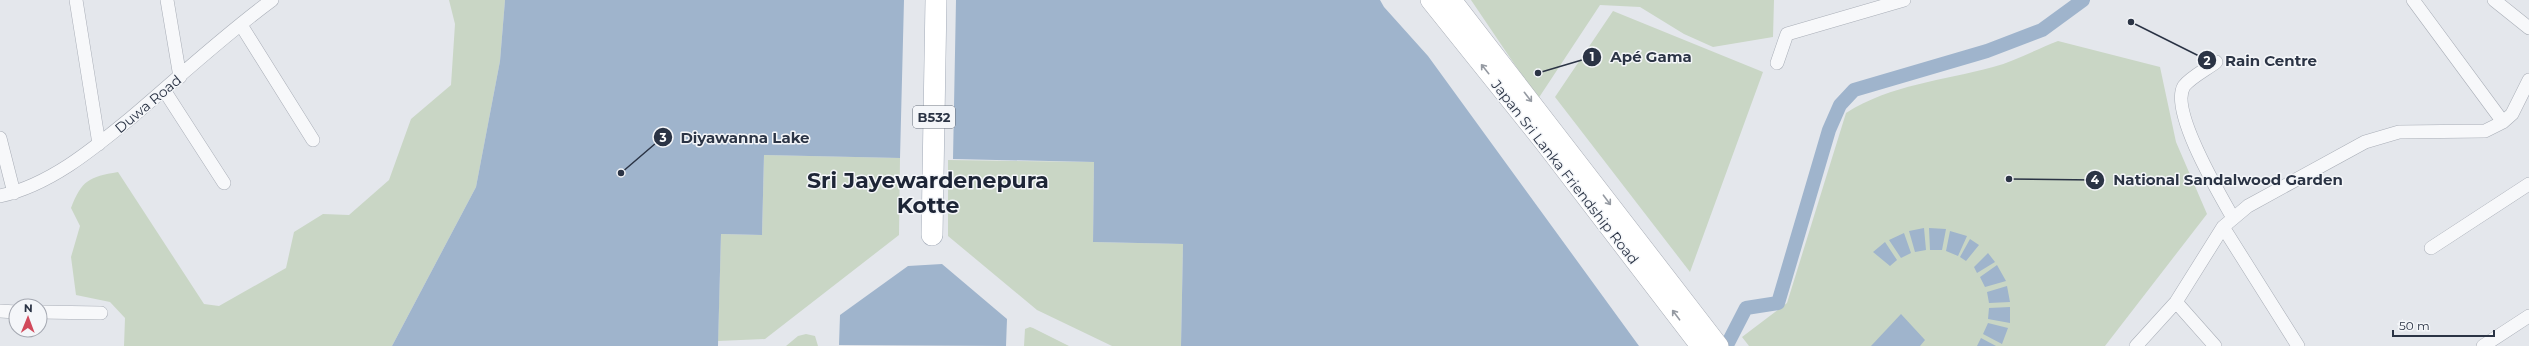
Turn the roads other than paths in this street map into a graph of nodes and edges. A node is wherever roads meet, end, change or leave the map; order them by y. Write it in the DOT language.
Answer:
graph roads {
  1 [pos="76,0"];
  2 [pos="167,0"];
  3 [pos="922,0"];
  4 [pos="936,0"];
  5 [pos="1430,0"];
  6 [pos="1452,0"];
  7 [pos="1904,0"];
  8 [pos="2413,0"];
  9 [pos="2494,0"];
  10 [pos="268,1"];
  11 [pos="241,25"];
  12 [pos="2529,28"];
  13 [pos="2216,62"];
  14 [pos="1777,63"];
  15 [pos="180,77"];
  16 [pos="2529,80"];
  17 [pos="164,90"];
  18 [pos="2503,122"];
  19 [pos="0,138"];
  20 [pos="314,140"];
  21 [pos="99,144"];
  22 [pos="224,183"];
  23 [pos="2529,184"];
  24 [pos="14,193"];
  25 [pos="0,196"];
  26 [pos="2228,223"];
  27 [pos="2432,248"];
  28 [pos="2176,302"];
  29 [pos="48,312"];
  30 [pos="101,313"];
  31 [pos="2529,316"];
  32 [pos="1700,346"];
  33 [pos="1719,346"];
  34 [pos="2136,346"];
  35 [pos="2215,346"];
  36 [pos="2298,346"];
  37 [pos="2483,346"];
  1 -- 21 [label="street"];
  2 -- 15 [label="street"];
  3 -- 4 [label="main road, B532"];
  32 -- 5 [label="main road, Japan Sri Lanka Friendship Road, one-way"];
  6 -- 33 [label="main road, Japan Sri Lanka Friendship Road, one-way"];
  7 -- 14 [label="street"];
  8 -- 18 [label="street"];
  9 -- 12 [label="street"];
  10 -- 11 [label="street, Duwa Road"];
  11 -- 15 [label="street, Duwa Road"];
  11 -- 20 [label="street"];
  13 -- 26 [label="street"];
  15 -- 17 [label="street, Duwa Road"];
  16 -- 18 [label="street"];
  17 -- 21 [label="street, Duwa Road"];
  17 -- 22 [label="street"];
  18 -- 26 [label="street"];
  19 -- 24 [label="street"];
  21 -- 24 [label="street, Duwa Road"];
  23 -- 27 [label="street"];
  24 -- 25 [label="street, Duwa Road"];
  26 -- 28 [label="street"];
  26 -- 36 [label="street"];
  28 -- 34 [label="street"];
  28 -- 35 [label="street"];
  29 -- 30 [label="street"];
  31 -- 37 [label="street"];
}
